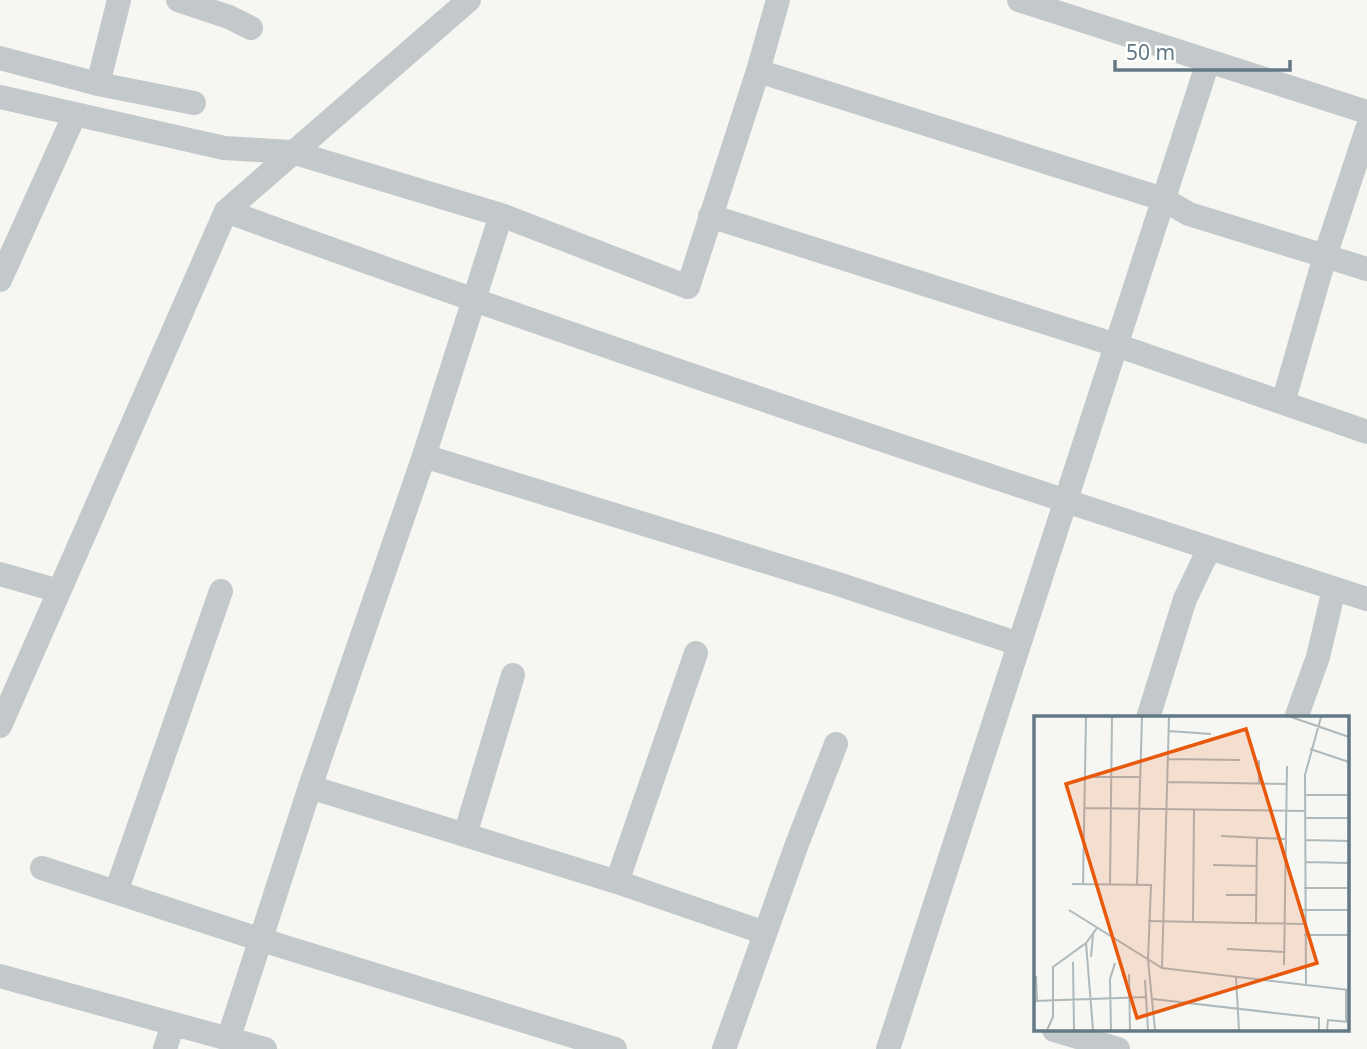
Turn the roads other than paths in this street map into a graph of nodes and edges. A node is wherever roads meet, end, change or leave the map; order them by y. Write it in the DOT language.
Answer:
graph roads {
  1 [pos="119,0"];
  2 [pos="178,0"];
  3 [pos="469,0"];
  4 [pos="778,0"];
  5 [pos="1019,0"];
  6 [pos="251,28"];
  7 [pos="0,58"];
  8 [pos="1208,62"];
  9 [pos="758,71"];
  10 [pos="98,84"];
  11 [pos="0,97"];
  12 [pos="194,103"];
  13 [pos="1367,112"];
  14 [pos="75,114"];
  15 [pos="1367,130"];
  16 [pos="292,152"];
  17 [pos="1163,199"];
  18 [pos="226,211"];
  19 [pos="500,215"];
  20 [pos="710,216"];
  21 [pos="1325,256"];
  22 [pos="1367,269"];
  23 [pos="0,280"];
  24 [pos="474,301"];
  25 [pos="1116,345"];
  26 [pos="1283,403"];
  27 [pos="1367,432"];
  28 [pos="424,456"];
  29 [pos="1065,502"];
  30 [pos="1209,549"];
  31 [pos="0,574"];
  32 [pos="1334,589"];
  33 [pos="59,591"];
  34 [pos="221,591"];
  35 [pos="1367,599"];
  36 [pos="1019,644"];
  37 [pos="696,653"];
  38 [pos="513,674"];
  39 [pos="1149,716"];
  40 [pos="1297,716"];
  41 [pos="0,726"];
  42 [pos="836,744"];
  43 [pos="310,787"];
  44 [pos="466,835"];
  45 [pos="42,868"];
  46 [pos="618,882"];
  47 [pos="116,892"];
  48 [pos="765,933"];
  49 [pos="262,940"];
  50 [pos="0,976"];
  51 [pos="173,1024"];
  52 [pos="1051,1032"];
  53 [pos="1059,1032"];
  54 [pos="229,1037"];
  55 [pos="165,1049"];
  56 [pos="265,1049"];
  57 [pos="615,1049"];
  58 [pos="724,1049"];
  59 [pos="888,1049"];
  60 [pos="1044,1049"];
  61 [pos="1118,1049"];
  1 -- 10 [label="street"];
  2 -- 6 [label="street"];
  3 -- 16 [label="street"];
  4 -- 9 [label="street"];
  5 -- 8 [label="street"];
  7 -- 10 [label="street"];
  8 -- 13 [label="street"];
  8 -- 17 [label="street"];
  9 -- 17 [label="street"];
  9 -- 20 [label="street"];
  10 -- 12 [label="street"];
  11 -- 14 [label="street"];
  14 -- 16 [label="street"];
  14 -- 23 [label="street"];
  15 -- 21 [label="street"];
  16 -- 18 [label="street"];
  16 -- 19 [label="street"];
  17 -- 21 [label="street"];
  17 -- 25 [label="street"];
  18 -- 24 [label="street"];
  18 -- 33 [label="street"];
  19 -- 20 [label="street"];
  19 -- 24 [label="street"];
  20 -- 25 [label="street"];
  21 -- 22 [label="street"];
  21 -- 26 [label="street"];
  24 -- 28 [label="street"];
  24 -- 29 [label="street"];
  25 -- 26 [label="street"];
  25 -- 29 [label="street"];
  26 -- 27 [label="street"];
  28 -- 36 [label="street"];
  28 -- 43 [label="street"];
  29 -- 30 [label="street"];
  29 -- 36 [label="street"];
  30 -- 32 [label="street"];
  30 -- 39 [label="street"];
  31 -- 33 [label="street"];
  32 -- 35 [label="street"];
  32 -- 40 [label="street"];
  33 -- 41 [label="street"];
  34 -- 47 [label="street"];
  36 -- 59 [label="street"];
  37 -- 46 [label="street"];
  38 -- 44 [label="street"];
  42 -- 48 [label="street"];
  43 -- 44 [label="street"];
  43 -- 49 [label="street"];
  44 -- 46 [label="street"];
  45 -- 47 [label="street"];
  46 -- 48 [label="street"];
  47 -- 49 [label="street"];
  48 -- 58 [label="street"];
  49 -- 54 [label="street"];
  49 -- 57 [label="street"];
  50 -- 51 [label="street"];
  51 -- 54 [label="street"];
  51 -- 55 [label="street"];
  52 -- 60 [label="street"];
  53 -- 61 [label="street"];
  54 -- 56 [label="street"];
}
